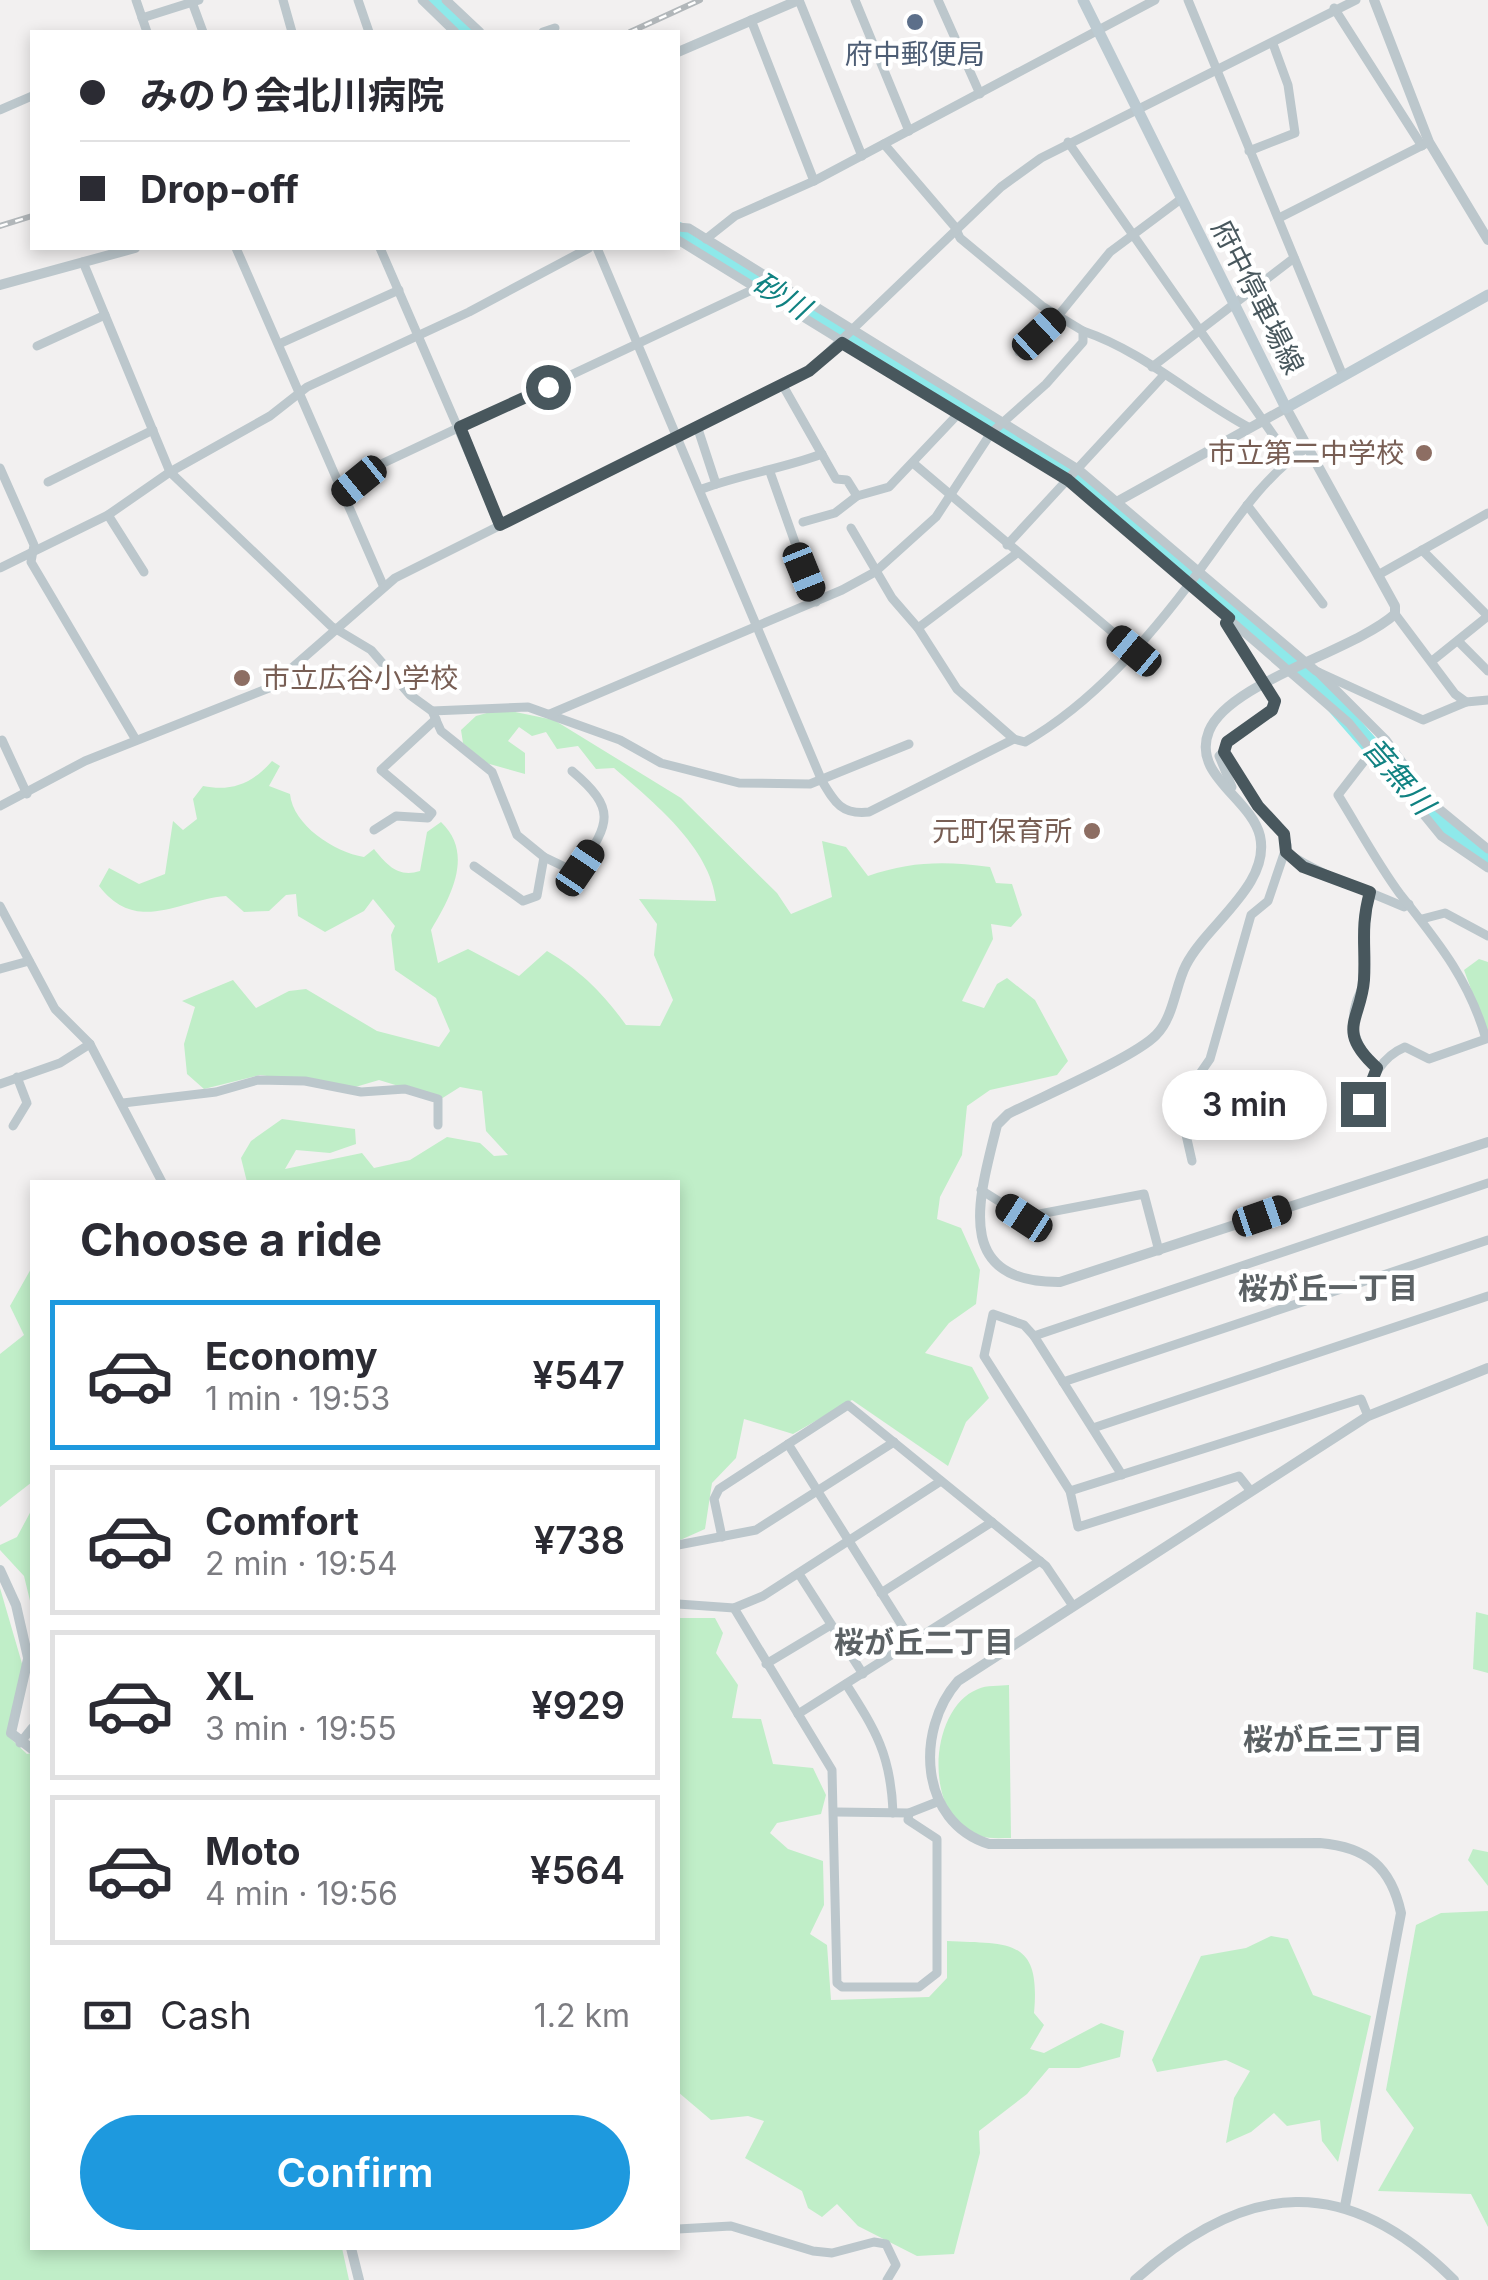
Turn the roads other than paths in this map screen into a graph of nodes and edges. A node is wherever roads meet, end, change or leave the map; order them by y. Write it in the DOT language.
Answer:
graph roads {
  1 [pos="136,0"];
  2 [pos="283,0"];
  3 [pos="358,0"];
  4 [pos="422,0"];
  5 [pos="446,0"];
  6 [pos="799,0"];
  7 [pos="855,0"];
  8 [pos="938,0"];
  9 [pos="1082,0"];
  10 [pos="1155,0"];
  11 [pos="1188,0"];
  12 [pos="1356,0"];
  13 [pos="1374,0"];
  14 [pos="196,1"];
  15 [pos="1334,8"];
  16 [pos="142,18"];
  17 [pos="465,18"];
  18 [pos="752,20"];
  19 [pos="555,28"];
  20 [pos="145,30"];
  21 [pos="203,30"];
  22 [pos="291,30"];
  23 [pos="368,30"];
  24 [pos="453,30"];
  25 [pos="456,30"];
  26 [pos="478,30"];
  27 [pos="549,30"];
  28 [pos="1098,32"];
  29 [pos="1273,44"];
  30 [pos="680,51"];
  31 [pos="1218,68"];
  32 [pos="980,94"];
  33 [pos="30,97"];
  34 [pos="0,110"];
  35 [pos="1136,110"];
  36 [pos="909,131"];
  37 [pos="1068,142"];
  38 [pos="884,144"];
  39 [pos="1426,144"];
  40 [pos="1250,151"];
  41 [pos="862,156"];
  42 [pos="814,181"];
  43 [pos="1181,199"];
  44 [pos="1279,218"];
  45 [pos="680,227"];
  46 [pos="956,232"];
  47 [pos="1132,233"];
  48 [pos="706,239"];
  49 [pos="1488,240"];
  50 [pos="680,241"];
  51 [pos="128,250"];
  52 [pos="237,250"];
  53 [pos="381,250"];
  54 [pos="585,250"];
  55 [pos="598,250"];
  56 [pos="1294,258"];
  57 [pos="84,262"];
  58 [pos="0,285"];
  59 [pos="754,289"];
  60 [pos="399,290"];
  61 [pos="1488,295"];
  62 [pos="1233,304"];
  63 [pos="106,314"];
  64 [pos="1058,316"];
  65 [pos="852,329"];
  66 [pos="1084,331"];
  67 [pos="1200,331"];
  68 [pos="419,335"];
  69 [pos="639,343"];
  70 [pos="842,343"];
  71 [pos="278,344"];
  72 [pos="37,346"];
  73 [pos="1019,352"];
  74 [pos="1152,367"];
  75 [pos="1164,376"];
  76 [pos="1344,376"];
  77 [pos="782,384"];
  78 [pos="300,394"];
  79 [pos="1286,408"];
  80 [pos="959,413"];
  81 [pos="1001,421"];
  82 [pos="1264,421"];
  83 [pos="697,426"];
  84 [pos="460,427"];
  85 [pos="1250,428"];
  86 [pos="153,430"];
  87 [pos="990,433"];
  88 [pos="678,436"];
  89 [pos="1308,447"];
  90 [pos="822,454"];
  91 [pos="1290,459"];
  92 [pos="913,463"];
  93 [pos="0,468"];
  94 [pos="1078,469"];
  95 [pos="170,472"];
  96 [pos="770,472"];
  97 [pos="1068,480"];
  98 [pos="48,482"];
  99 [pos="716,484"];
  100 [pos="702,489"];
  101 [pos="342,494"];
  102 [pos="857,496"];
  103 [pos="951,498"];
  104 [pos="1120,500"];
  105 [pos="1247,504"];
  106 [pos="1488,513"];
  107 [pos="108,516"];
  108 [pos="803,522"];
  109 [pos="500,525"];
  110 [pos="851,528"];
  111 [pos="1008,545"];
  112 [pos="1422,550"];
  113 [pos="1017,553"];
  114 [pos="32,555"];
  115 [pos="0,568"];
  116 [pos="1199,571"];
  117 [pos="144,572"];
  118 [pos="874,572"];
  119 [pos="1378,575"];
  120 [pos="1190,584"];
  121 [pos="384,585"];
  122 [pos="816,602"];
  123 [pos="1322,604"];
  124 [pos="1395,614"];
  125 [pos="1488,616"];
  126 [pos="1229,618"];
  127 [pos="757,625"];
  128 [pos="918,628"];
  129 [pos="335,629"];
  130 [pos="1459,642"];
  131 [pos="1134,651"];
  132 [pos="1432,662"];
  133 [pos="1312,666"];
  134 [pos="1488,671"];
  135 [pos="1289,672"];
  136 [pos="1267,684"];
  137 [pos="1488,700"];
  138 [pos="1466,702"];
  139 [pos="550,714"];
  140 [pos="434,715"];
  141 [pos="1014,739"];
  142 [pos="2,740"];
  143 [pos="136,740"];
  144 [pos="909,744"];
  145 [pos="1224,752"];
  146 [pos="1372,752"];
  147 [pos="572,771"];
  148 [pos="822,781"];
  149 [pos="1229,792"];
  150 [pos="27,794"];
  151 [pos="0,806"];
  152 [pos="374,830"];
  153 [pos="1488,848"];
  154 [pos="1286,852"];
  155 [pos="544,858"];
  156 [pos="474,866"];
  157 [pos="1488,868"];
  158 [pos="1370,892"];
  159 [pos="1409,904"];
  160 [pos="0,906"];
  161 [pos="1422,919"];
  162 [pos="1488,936"];
  163 [pos="29,961"];
  164 [pos="0,969"];
  165 [pos="90,1044"];
  166 [pos="1377,1068"];
  167 [pos="17,1077"];
  168 [pos="0,1084"];
  169 [pos="123,1103"];
  170 [pos="1363,1104"];
  171 [pos="438,1125"];
  172 [pos="13,1126"];
  173 [pos="1488,1142"];
  174 [pos="1192,1162"];
  175 [pos="161,1180"];
  176 [pos="1488,1183"];
  177 [pos="982,1190"];
  178 [pos="1488,1242"];
  179 [pos="1159,1251"];
  180 [pos="1488,1296"];
  181 [pos="1034,1336"];
  182 [pos="1488,1368"];
  183 [pos="1063,1382"];
  184 [pos="1368,1416"];
  185 [pos="1093,1428"];
  186 [pos="894,1442"];
  187 [pos="788,1444"];
  188 [pos="1122,1475"];
  189 [pos="942,1481"];
  190 [pos="1250,1490"];
  191 [pos="817,1491"];
  192 [pos="1070,1491"];
  193 [pos="992,1522"];
  194 [pos="722,1537"];
  195 [pos="848,1542"];
  196 [pos="680,1545"];
  197 [pos="1040,1561"];
  198 [pos="0,1570"];
  199 [pos="799,1574"];
  200 [pos="881,1593"];
  201 [pos="680,1604"];
  202 [pos="1074,1606"];
  203 [pos="734,1608"];
  204 [pos="831,1625"];
  205 [pos="913,1643"];
  206 [pos="30,1664"];
  207 [pos="766,1664"];
  208 [pos="862,1674"];
  209 [pos="846,1684"];
  210 [pos="798,1714"];
  211 [pos="30,1730"];
  212 [pos="20,1743"];
  213 [pos="30,1748"];
  214 [pos="938,1802"];
  215 [pos="836,1812"];
  216 [pos="893,1813"];
  217 [pos="908,1813"];
  218 [pos="1345,2206"];
  219 [pos="680,2229"];
  220 [pos="352,2250"];
  221 [pos="359,2280"];
  222 [pos="887,2280"];
  223 [pos="1135,2280"];
  224 [pos="1454,2280"];
  1 -- 16 [label="street"];
  2 -- 22 [label="street"];
  3 -- 23 [label="street"];
  4 -- 24 [label="street"];
  5 -- 17 [label="street"];
  6 -- 18 [label="street"];
  6 -- 41 [label="street"];
  7 -- 36 [label="street"];
  8 -- 32 [label="street"];
  9 -- 28 [label="main road, 府中停車場線"];
  10 -- 28 [label="street"];
  11 -- 31 [label="street"];
  12 -- 15 [label="street"];
  13 -- 39 [label="street"];
  14 -- 16 [label="street"];
  14 -- 21 [label="street"];
  15 -- 29 [label="street"];
  15 -- 39 [label="street"];
  16 -- 20 [label="street"];
  17 -- 25 [label="street"];
  17 -- 26 [label="street"];
  18 -- 30 [label="street"];
  18 -- 42 [label="street"];
  19 -- 27 [label="street"];
  28 -- 32 [label="street"];
  28 -- 35 [label="main road, 府中停車場線"];
  29 -- 31 [label="street"];
  29 -- 40 [label="street"];
  31 -- 35 [label="street"];
  31 -- 40 [label="street"];
  32 -- 36 [label="street"];
  33 -- 34 [label="street"];
  35 -- 37 [label="street"];
  35 -- 43 [label="main road, 府中停車場線"];
  36 -- 38 [label="street"];
  37 -- 46 [label="street"];
  37 -- 47 [label="street"];
  38 -- 41 [label="street"];
  38 -- 46 [label="street"];
  39 -- 44 [label="street"];
  39 -- 49 [label="street"];
  40 -- 44 [label="street"];
  41 -- 42 [label="street"];
  42 -- 48 [label="street"];
  43 -- 47 [label="street"];
  43 -- 62 [label="main road, 府中停車場線"];
  44 -- 56 [label="street"];
  45 -- 48 [label="street"];
  46 -- 64 [label="street"];
  46 -- 65 [label="street"];
  47 -- 64 [label="street"];
  47 -- 67 [label="street"];
  48 -- 65 [label="street"];
  50 -- 59 [label="street"];
  51 -- 57 [label="street"];
  52 -- 71 [label="street"];
  53 -- 60 [label="street"];
  54 -- 68 [label="street"];
  55 -- 69 [label="street"];
  56 -- 62 [label="street"];
  56 -- 76 [label="street"];
  57 -- 58 [label="street"];
  57 -- 63 [label="street"];
  59 -- 69 [label="street"];
  59 -- 70 [label="street"];
  60 -- 68 [label="street"];
  60 -- 71 [label="street"];
  61 -- 76 [label="main road, 府中停車場線"];
  62 -- 67 [label="street"];
  62 -- 79 [label="main road, 府中停車場線"];
  63 -- 72 [label="street"];
  63 -- 86 [label="street"];
  64 -- 66 [label="street"];
  64 -- 73 [label="street"];
  65 -- 70 [label="street"];
  65 -- 81 [label="street"];
  66 -- 74 [label="street"];
  66 -- 81 [label="street"];
  67 -- 74 [label="street"];
  67 -- 82 [label="street"];
  68 -- 78 [label="street"];
  68 -- 84 [label="street"];
  69 -- 84 [label="street"];
  69 -- 88 [label="street"];
  70 -- 77 [label="street"];
  70 -- 80 [label="street"];
  71 -- 78 [label="street"];
  74 -- 75 [label="street"];
  75 -- 85 [label="street"];
  75 -- 94 [label="street"];
  76 -- 79 [label="main road, 府中停車場線"];
  77 -- 83 [label="street"];
  77 -- 90 [label="street"];
  78 -- 95 [label="street"];
  78 -- 101 [label="street"];
  79 -- 82 [label="street"];
  79 -- 89 [label="street"];
  80 -- 87 [label="street"];
  80 -- 92 [label="street"];
  81 -- 87 [label="street"];
  81 -- 94 [label="street"];
  82 -- 85 [label="street"];
  82 -- 91 [label="street"];
  83 -- 88 [label="street"];
  83 -- 99 [label="street"];
  84 -- 101 [label="street"];
  84 -- 109 [label="street"];
  85 -- 104 [label="street"];
  86 -- 95 [label="street"];
  86 -- 98 [label="street"];
  87 -- 97 [label="street"];
  87 -- 103 [label="street"];
  88 -- 100 [label="street"];
  88 -- 109 [label="street"];
  89 -- 91 [label="street"];
  89 -- 119 [label="street"];
  90 -- 96 [label="street"];
  90 -- 102 [label="street"];
  91 -- 105 [label="street"];
  92 -- 102 [label="street"];
  92 -- 103 [label="street"];
  93 -- 114 [label="street"];
  94 -- 97 [label="street"];
  94 -- 104 [label="street"];
  95 -- 107 [label="street"];
  95 -- 129 [label="street"];
  96 -- 99 [label="street"];
  96 -- 122 [label="street"];
  97 -- 111 [label="street"];
  97 -- 120 [label="street"];
  99 -- 100 [label="street"];
  100 -- 127 [label="street"];
  101 -- 121 [label="street"];
  102 -- 108 [label="street"];
  103 -- 111 [label="street"];
  103 -- 118 [label="street"];
  104 -- 116 [label="street"];
  105 -- 116 [label="street"];
  105 -- 123 [label="street"];
  106 -- 112 [label="street"];
  107 -- 114 [label="street"];
  107 -- 117 [label="street"];
  109 -- 121 [label="street"];
  110 -- 118 [label="street"];
  111 -- 113 [label="street"];
  112 -- 119 [label="street"];
  112 -- 125 [label="street"];
  113 -- 128 [label="street"];
  113 -- 131 [label="street"];
  114 -- 115 [label="street"];
  114 -- 143 [label="street"];
  116 -- 120 [label="street"];
  116 -- 133 [label="street"];
  118 -- 122 [label="street"];
  118 -- 128 [label="street"];
  119 -- 124 [label="street"];
  120 -- 126 [label="street"];
  120 -- 131 [label="street"];
  121 -- 129 [label="street"];
  122 -- 127 [label="street"];
  124 -- 132 [label="street"];
  124 -- 133 [label="street"];
  125 -- 130 [label="street"];
  126 -- 135 [label="street"];
  126 -- 136 [label="street"];
  127 -- 139 [label="street"];
  127 -- 148 [label="street"];
  128 -- 141 [label="street"];
  129 -- 140 [label="street"];
  129 -- 143 [label="street"];
  130 -- 132 [label="street"];
  130 -- 134 [label="street"];
  131 -- 141 [label="street"];
  132 -- 138 [label="street"];
  133 -- 135 [label="street"];
  133 -- 138 [label="street"];
  133 -- 153 [label="street"];
  135 -- 136 [label="street"];
  135 -- 146 [label="street"];
  136 -- 145 [label="street"];
  136 -- 149 [label="street"];
  137 -- 138 [label="street"];
  139 -- 140 [label="street"];
  139 -- 148 [label="street"];
  140 -- 152 [label="street"];
  140 -- 155 [label="street"];
  141 -- 148 [label="street"];
  142 -- 150 [label="street"];
  143 -- 150 [label="street"];
  144 -- 148 [label="street"];
  145 -- 149 [label="street"];
  145 -- 154 [label="street"];
  146 -- 157 [label="street"];
  146 -- 159 [label="street"];
  147 -- 155 [label="street"];
  149 -- 177 [label="street"];
  150 -- 151 [label="street"];
  154 -- 158 [label="street"];
  154 -- 174 [label="street"];
  155 -- 156 [label="street"];
  158 -- 159 [label="street"];
  158 -- 166 [label="street"];
  159 -- 161 [label="street"];
  160 -- 163 [label="street"];
  161 -- 162 [label="street"];
  161 -- 166 [label="street"];
  163 -- 164 [label="street"];
  163 -- 165 [label="street"];
  165 -- 167 [label="street"];
  165 -- 169 [label="street"];
  166 -- 170 [label="street"];
  167 -- 168 [label="street"];
  167 -- 172 [label="street"];
  169 -- 171 [label="street"];
  169 -- 175 [label="street"];
  173 -- 179 [label="street"];
  176 -- 181 [label="street"];
  177 -- 179 [label="street"];
  177 -- 179 [label="street"];
  178 -- 183 [label="street"];
  180 -- 185 [label="street"];
  181 -- 183 [label="street"];
  181 -- 192 [label="street"];
  182 -- 184 [label="street"];
  183 -- 185 [label="street"];
  184 -- 188 [label="street"];
  184 -- 190 [label="street"];
  185 -- 188 [label="street"];
  186 -- 187 [label="street"];
  186 -- 189 [label="street"];
  186 -- 191 [label="street"];
  187 -- 191 [label="street"];
  187 -- 194 [label="street"];
  188 -- 192 [label="street"];
  189 -- 193 [label="street"];
  189 -- 195 [label="street"];
  190 -- 192 [label="street"];
  190 -- 202 [label="street"];
  191 -- 194 [label="street"];
  191 -- 195 [label="street"];
  193 -- 197 [label="street"];
  193 -- 200 [label="street"];
  194 -- 196 [label="street"];
  195 -- 199 [label="street"];
  195 -- 200 [label="street"];
  197 -- 202 [label="street"];
  197 -- 205 [label="street"];
  198 -- 206 [label="street"];
  199 -- 203 [label="street"];
  199 -- 204 [label="street"];
  200 -- 205 [label="street"];
  201 -- 203 [label="street"];
  202 -- 214 [label="street"];
  203 -- 207 [label="street"];
  204 -- 207 [label="street"];
  204 -- 208 [label="street"];
  205 -- 208 [label="street"];
  206 -- 212 [label="street"];
  207 -- 210 [label="street"];
  208 -- 209 [label="street"];
  209 -- 210 [label="street"];
  209 -- 216 [label="street"];
  210 -- 215 [label="street"];
  211 -- 212 [label="street"];
  212 -- 213 [label="street"];
  214 -- 217 [label="street"];
  214 -- 218 [label="street"];
  215 -- 216 [label="street"];
  215 -- 217 [label="street"];
  216 -- 217 [label="street"];
  218 -- 223 [label="street"];
  218 -- 224 [label="street"];
  219 -- 222 [label="street"];
  220 -- 221 [label="street"];
}
